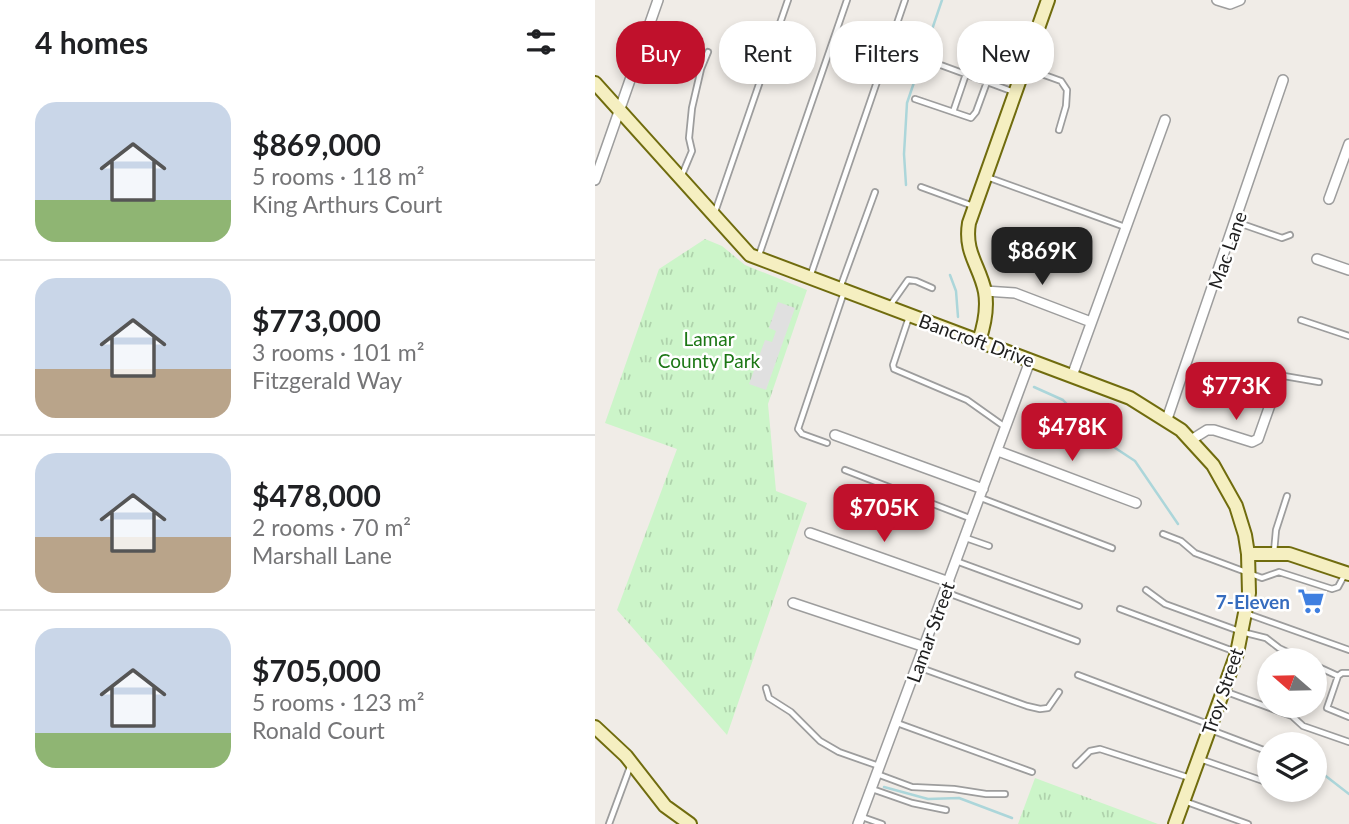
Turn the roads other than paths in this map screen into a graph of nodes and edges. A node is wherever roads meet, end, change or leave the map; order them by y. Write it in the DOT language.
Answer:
graph roads {
  1 [pos="658,0"];
  2 [pos="788,0"];
  3 [pos="846,0"];
  4 [pos="905,0"];
  5 [pos="1048,0"];
  6 [pos="1217,0"];
  7 [pos="1240,0"];
  8 [pos="1041,21"];
  9 [pos="708,52"];
  10 [pos="1054,80"];
  11 [pos="1283,80"];
  12 [pos="595,83"];
  13 [pos="963,84"];
  14 [pos="987,84"];
  15 [pos="993,84"];
  16 [pos="1018,84"];
  17 [pos="1015,92"];
  18 [pos="915,99"];
  19 [pos="619,110"];
  20 [pos="953,112"];
  21 [pos="1165,120"];
  22 [pos="1059,130"];
  23 [pos="1349,144"];
  24 [pos="985,176"];
  25 [pos="680,179"];
  26 [pos="595,180"];
  27 [pos="921,187"];
  28 [pos="875,192"];
  29 [pos="1329,198"];
  30 [pos="975,207"];
  31 [pos="713,216"];
  32 [pos="1236,222"];
  33 [pos="1125,227"];
  34 [pos="1290,235"];
  35 [pos="758,259"];
  36 [pos="1317,259"];
  37 [pos="1349,270"];
  38 [pos="810,278"];
  39 [pos="932,288"];
  40 [pos="842,290"];
  41 [pos="985,291"];
  42 [pos="888,308"];
  43 [pos="910,315"];
  44 [pos="1301,320"];
  45 [pos="1091,322"];
  46 [pos="1349,336"];
  47 [pos="979,341"];
  48 [pos="1030,360"];
  49 [pos="1072,376"];
  50 [pos="1318,382"];
  51 [pos="1276,388"];
  52 [pos="1167,419"];
  53 [pos="1006,428"];
  54 [pos="835,435"];
  55 [pos="1191,440"];
  56 [pos="827,443"];
  57 [pos="998,451"];
  58 [pos="845,470"];
  59 [pos="982,494"];
  60 [pos="1287,496"];
  61 [pos="1136,503"];
  62 [pos="972,519"];
  63 [pos="810,533"];
  64 [pos="1163,534"];
  65 [pos="965,538"];
  66 [pos="989,546"];
  67 [pos="1112,548"];
  68 [pos="1274,553"];
  69 [pos="1248,554"];
  70 [pos="956,561"];
  71 [pos="1348,570"];
  72 [pos="1249,573"];
  73 [pos="947,587"];
  74 [pos="1146,590"];
  75 [pos="793,603"];
  76 [pos="1079,606"];
  77 [pos="1121,609"];
  78 [pos="1247,613"];
  79 [pos="1242,632"];
  80 [pos="1077,641"];
  81 [pos="925,647"];
  82 [pos="1279,648"];
  83 [pos="1349,650"];
  84 [pos="1237,653"];
  85 [pos="917,667"];
  86 [pos="1327,671"];
  87 [pos="1349,673"];
  88 [pos="1078,675"];
  89 [pos="1338,676"];
  90 [pos="766,688"];
  91 [pos="1223,691"];
  92 [pos="1059,692"];
  93 [pos="1349,717"];
  94 [pos="896,722"];
  95 [pos="595,727"];
  96 [pos="1210,727"];
  97 [pos="1349,742"];
  98 [pos="1257,747"];
  99 [pos="1199,759"];
  100 [pos="631,763"];
  101 [pos="1076,765"];
  102 [pos="878,770"];
  103 [pos="1032,772"];
  104 [pos="1192,778"];
  105 [pos="1257,779"];
  106 [pos="871,789"];
  107 [pos="1005,793"];
  108 [pos="1183,801"];
  109 [pos="946,810"];
  110 [pos="860,820"];
  111 [pos="609,824"];
  112 [pos="690,824"];
  113 [pos="882,824"];
  114 [pos="1175,824"];
  115 [pos="1248,824"];
  1 -- 19 [label="street"];
  2 -- 31 [label="lane"];
  3 -- 35 [label="lane"];
  4 -- 38 [label="lane"];
  5 -- 8 [label="main road"];
  6 -- 7 [label="street"];
  9 -- 25 [label="lane"];
  10 -- 22 [label="lane"];
  11 -- 32 [label="street, Mac Lane"];
  12 -- 19 [label="main road, Bancroft Drive"];
  13 -- 20 [label="lane"];
  14 -- 20 [label="lane"];
  15 -- 17 [label="lane"];
  16 -- 17 [label="main road"];
  17 -- 24 [label="main road"];
  18 -- 20 [label="lane"];
  19 -- 25 [label="main road, Bancroft Drive"];
  19 -- 26 [label="street"];
  21 -- 33 [label="street"];
  23 -- 29 [label="street"];
  24 -- 30 [label="main road"];
  24 -- 33 [label="lane"];
  25 -- 31 [label="main road, Bancroft Drive"];
  27 -- 30 [label="lane"];
  28 -- 40 [label="lane"];
  30 -- 41 [label="main road"];
  31 -- 35 [label="main road, Bancroft Drive"];
  32 -- 34 [label="lane"];
  32 -- 52 [label="street, Mac Lane"];
  33 -- 45 [label="street"];
  35 -- 38 [label="main road, Bancroft Drive"];
  36 -- 37 [label="street"];
  38 -- 40 [label="main road, Bancroft Drive"];
  39 -- 42 [label="lane"];
  40 -- 42 [label="main road, Bancroft Drive"];
  40 -- 56 [label="lane"];
  41 -- 45 [label="street"];
  41 -- 47 [label="main road"];
  42 -- 43 [label="main road, Bancroft Drive"];
  43 -- 47 [label="main road, Bancroft Drive"];
  43 -- 53 [label="lane"];
  44 -- 46 [label="lane"];
  45 -- 49 [label="street"];
  47 -- 48 [label="main road, Bancroft Drive"];
  48 -- 49 [label="main road, Bancroft Drive"];
  48 -- 53 [label="street, Lamar Street"];
  49 -- 52 [label="main road, Bancroft Drive"];
  50 -- 51 [label="lane"];
  51 -- 55 [label="street"];
  52 -- 55 [label="main road, Bancroft Drive"];
  53 -- 57 [label="street, Lamar Street"];
  54 -- 59 [label="street"];
  55 -- 69 [label="main road, Bancroft Drive"];
  57 -- 59 [label="street, Lamar Street"];
  57 -- 61 [label="street"];
  58 -- 62 [label="lane"];
  59 -- 62 [label="street, Lamar Street"];
  59 -- 67 [label="lane"];
  60 -- 68 [label="lane"];
  62 -- 65 [label="street, Lamar Street"];
  63 -- 73 [label="street"];
  64 -- 72 [label="lane"];
  65 -- 66 [label="lane"];
  65 -- 70 [label="street, Lamar Street"];
  68 -- 69 [label="main road"];
  68 -- 71 [label="main road"];
  69 -- 72 [label="main road, Troy Street"];
  70 -- 73 [label="street, Lamar Street"];
  70 -- 76 [label="lane"];
  71 -- 72 [label="lane"];
  72 -- 78 [label="main road, Troy Street"];
  73 -- 80 [label="lane"];
  73 -- 81 [label="street, Lamar Street"];
  74 -- 79 [label="lane"];
  75 -- 81 [label="street"];
  77 -- 84 [label="lane"];
  78 -- 79 [label="main road, Troy Street"];
  78 -- 83 [label="lane"];
  79 -- 82 [label="lane"];
  79 -- 84 [label="main road, Troy Street"];
  81 -- 85 [label="street, Lamar Street"];
  84 -- 91 [label="main road, Troy Street"];
  85 -- 92 [label="lane"];
  85 -- 94 [label="street, Lamar Street"];
  86 -- 89 [label="lane"];
  87 -- 89 [label="lane"];
  88 -- 96 [label="lane"];
  89 -- 93 [label="lane"];
  90 -- 102 [label="lane"];
  91 -- 96 [label="main road, Troy Street"];
  91 -- 97 [label="lane"];
  94 -- 102 [label="street, Lamar Street"];
  94 -- 103 [label="lane"];
  95 -- 100 [label="main road"];
  96 -- 98 [label="lane"];
  96 -- 99 [label="main road, Troy Street"];
  99 -- 104 [label="main road, Troy Street"];
  99 -- 105 [label="lane"];
  100 -- 111 [label="lane"];
  100 -- 112 [label="main road"];
  101 -- 104 [label="lane"];
  102 -- 106 [label="street, Lamar Street"];
  102 -- 107 [label="lane"];
  104 -- 108 [label="main road, Troy Street"];
  106 -- 109 [label="lane"];
  106 -- 110 [label="street, Lamar Street"];
  108 -- 114 [label="main road, Troy Street"];
  108 -- 115 [label="lane"];
  110 -- 113 [label="lane"];
}
